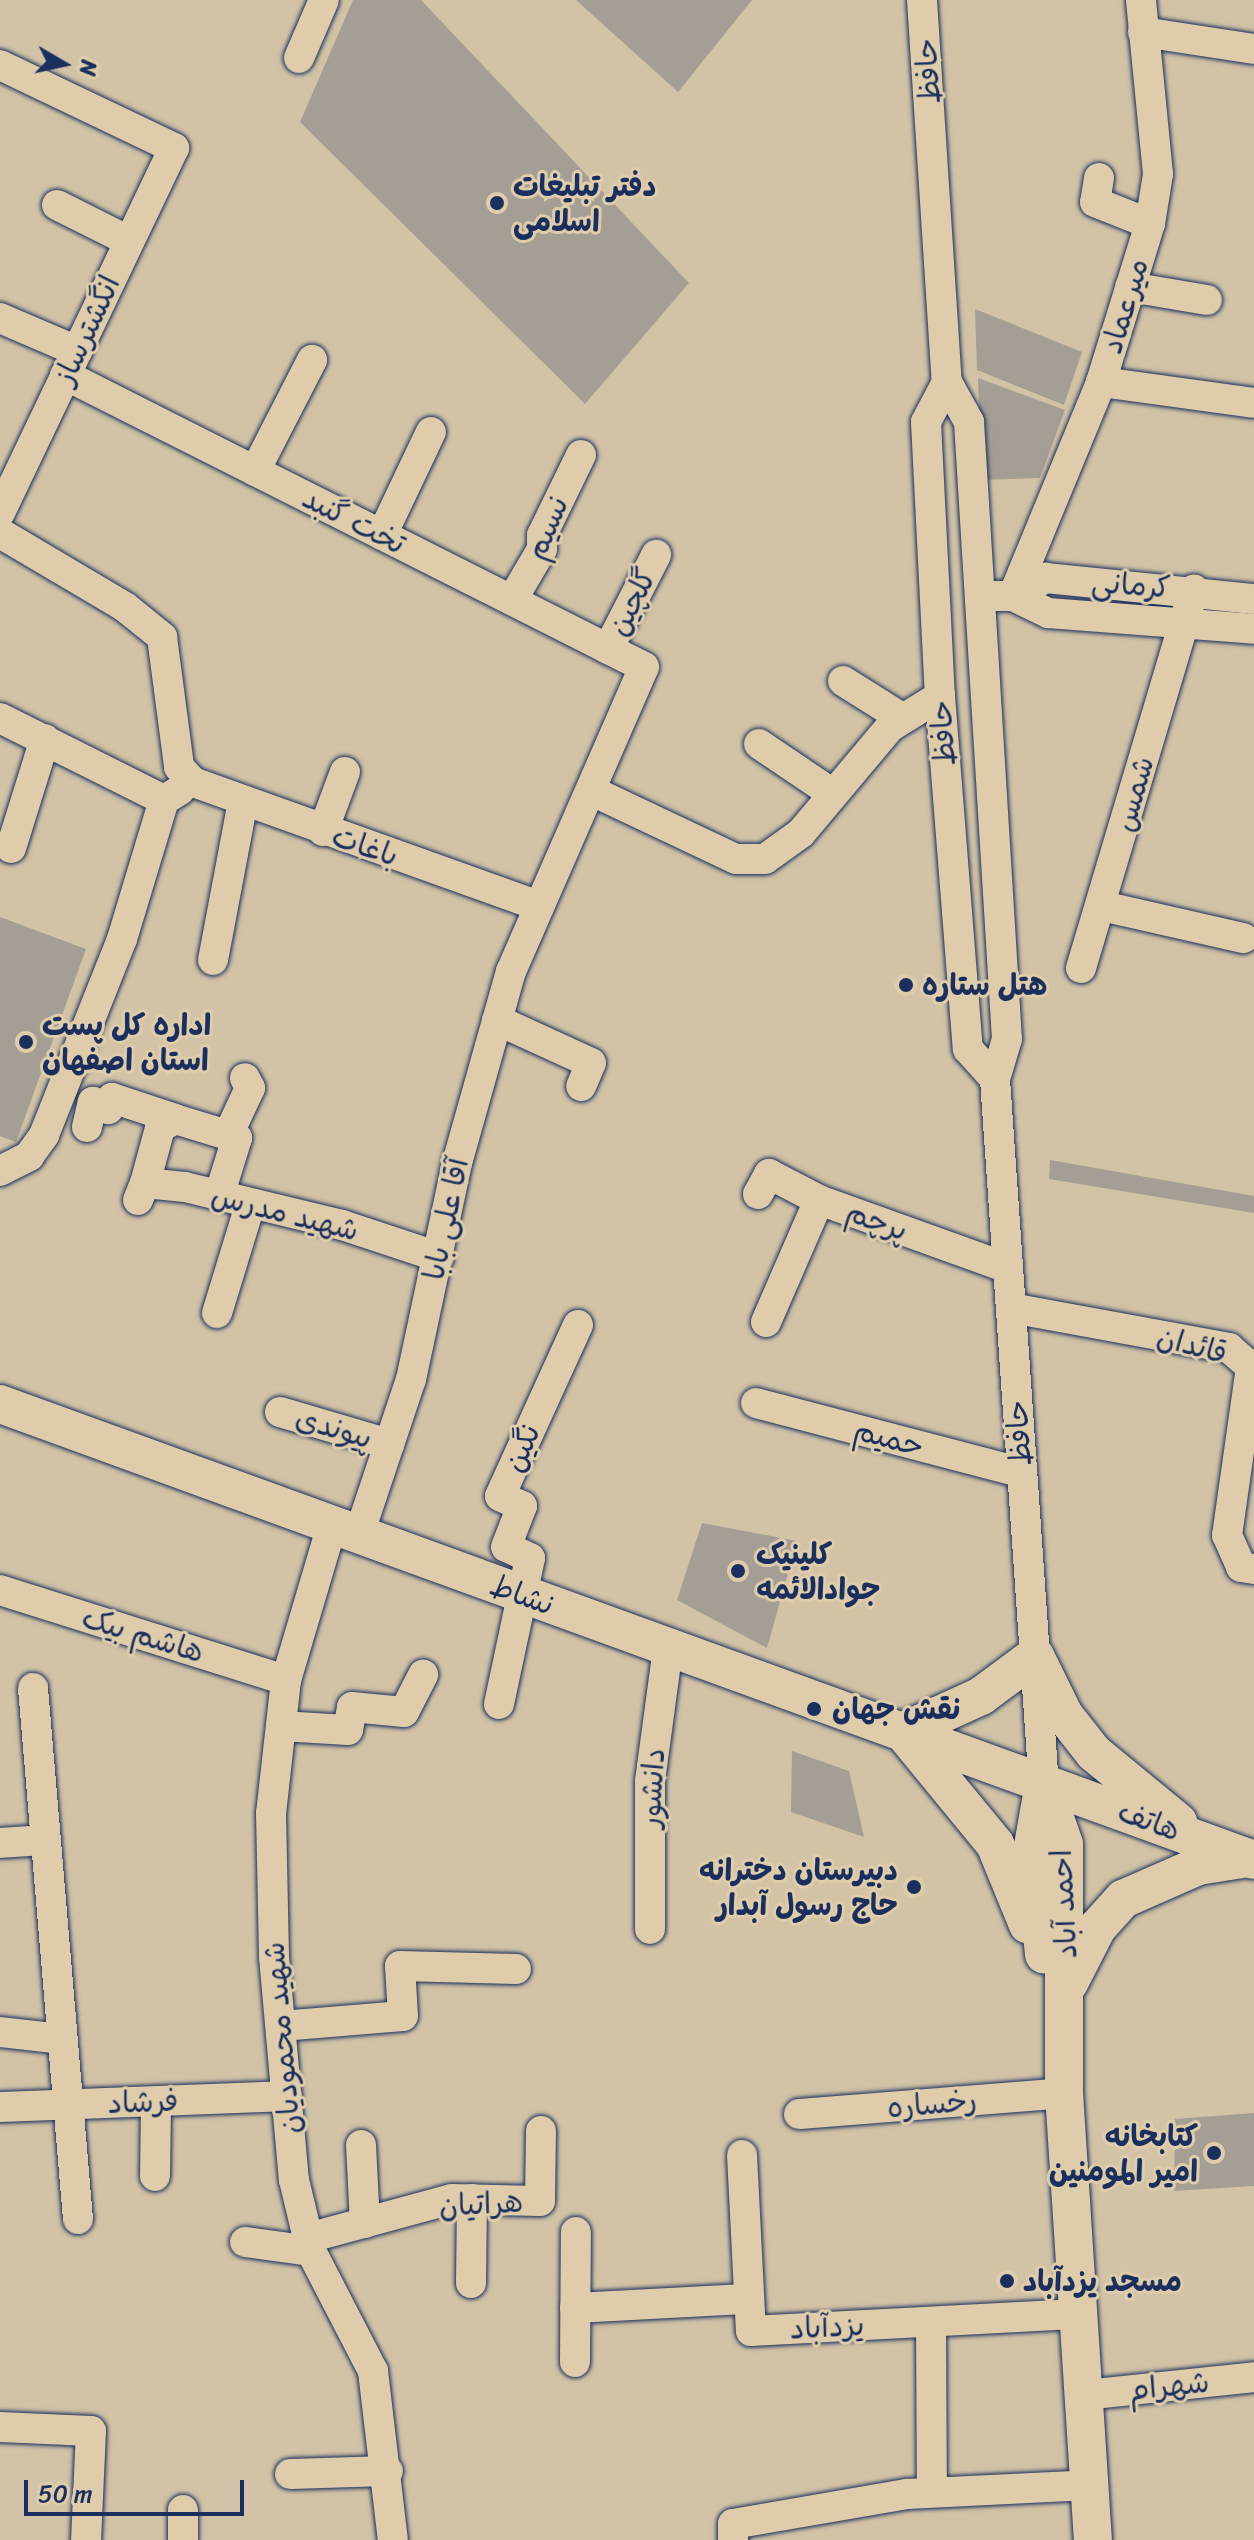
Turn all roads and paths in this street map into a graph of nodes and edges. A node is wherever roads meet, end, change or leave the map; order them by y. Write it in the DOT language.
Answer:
graph roads {
  1 [pos="324,0"];
  2 [pos="922,0"];
  3 [pos="1141,0"];
  4 [pos="1143,32"];
  5 [pos="1254,49"];
  6 [pos="299,58"];
  7 [pos="5,77"];
  8 [pos="1099,178"];
  9 [pos="57,205"];
  10 [pos="1150,224"];
  11 [pos="129,241"];
  12 [pos="1130,287"];
  13 [pos="1207,300"];
  14 [pos="0,318"];
  15 [pos="312,360"];
  16 [pos="71,363"];
  17 [pos="947,382"];
  18 [pos="1101,382"];
  19 [pos="1254,403"];
  20 [pos="431,432"];
  21 [pos="581,455"];
  22 [pos="255,471"];
  23 [pos="0,513"];
  24 [pos="0,533"];
  25 [pos="382,535"];
  26 [pos="656,555"];
  27 [pos="1194,589"];
  28 [pos="978,596"];
  29 [pos="1013,596"];
  30 [pos="1254,599"];
  31 [pos="512,600"];
  32 [pos="1184,619"];
  33 [pos="1254,629"];
  34 [pos="608,649"];
  35 [pos="644,667"];
  36 [pos="843,681"];
  37 [pos="940,696"];
  38 [pos="0,718"];
  39 [pos="902,718"];
  40 [pos="45,739"];
  41 [pos="759,744"];
  42 [pos="345,772"];
  43 [pos="193,782"];
  44 [pos="592,791"];
  45 [pos="833,794"];
  46 [pos="164,800"];
  47 [pos="243,801"];
  48 [pos="323,831"];
  49 [pos="11,848"];
  50 [pos="539,906"];
  51 [pos="1102,906"];
  52 [pos="1243,938"];
  53 [pos="213,960"];
  54 [pos="1081,968"];
  55 [pos="497,1020"];
  56 [pos="245,1078"];
  57 [pos="995,1079"];
  58 [pos="581,1086"];
  59 [pos="172,1110"];
  60 [pos="87,1127"];
  61 [pos="228,1135"];
  62 [pos="0,1171"];
  63 [pos="758,1194"];
  64 [pos="219,1196"];
  65 [pos="819,1200"];
  66 [pos="250,1205"];
  67 [pos="439,1257"];
  68 [pos="1008,1268"];
  69 [pos="1011,1308"];
  70 [pos="217,1313"];
  71 [pos="766,1322"];
  72 [pos="578,1325"];
  73 [pos="756,1403"];
  74 [pos="0,1404"];
  75 [pos="280,1412"];
  76 [pos="1249,1423"];
  77 [pos="389,1444"];
  78 [pos="1022,1473"];
  79 [pos="345,1530"];
  80 [pos="1254,1569"];
  81 [pos="0,1590"];
  82 [pos="518,1593"];
  83 [pos="668,1648"];
  84 [pos="1035,1656"];
  85 [pos="423,1675"];
  86 [pos="286,1680"];
  87 [pos="33,1688"];
  88 [pos="499,1704"];
  89 [pos="281,1726"];
  90 [pos="902,1732"];
  91 [pos="1044,1786"];
  92 [pos="1199,1839"];
  93 [pos="44,1840"];
  94 [pos="0,1843"];
  95 [pos="1251,1859"];
  96 [pos="650,1929"];
  97 [pos="516,1969"];
  98 [pos="1056,1975"];
  99 [pos="281,2026"];
  100 [pos="0,2032"];
  101 [pos="62,2039"];
  102 [pos="1056,2093"];
  103 [pos="287,2096"];
  104 [pos="156,2101"];
  105 [pos="68,2104"];
  106 [pos="0,2107"];
  107 [pos="799,2114"];
  108 [pos="541,2131"];
  109 [pos="361,2145"];
  110 [pos="742,2155"];
  111 [pos="155,2176"];
  112 [pos="472,2199"];
  113 [pos="78,2219"];
  114 [pos="365,2223"];
  115 [pos="576,2232"];
  116 [pos="245,2242"];
  117 [pos="310,2245"];
  118 [pos="471,2283"];
  119 [pos="745,2299"];
  120 [pos="575,2308"];
  121 [pos="1069,2315"];
  122 [pos="931,2322"];
  123 [pos="575,2362"];
  124 [pos="1254,2377"];
  125 [pos="1084,2395"];
  126 [pos="0,2427"];
  127 [pos="388,2471"];
  128 [pos="290,2474"];
  129 [pos="1080,2485"];
  130 [pos="932,2490"];
  131 [pos="183,2510"];
  132 [pos="86,2540"];
  133 [pos="183,2540"];
  134 [pos="393,2540"];
  135 [pos="733,2540"];
  136 [pos="1076,2540"];
  137 [pos="1093,2540"];
  1 -- 6 [label="street"];
  2 -- 17 [label="street, حافظ"];
  3 -- 4 [label="street, میرعماد"];
  4 -- 5 [label="street"];
  4 -- 10 [label="street, میرعماد"];
  7 -- 11 [label="street, انگشترساز"];
  8 -- 10 [label="street"];
  9 -- 11 [label="street"];
  10 -- 12 [label="street, میرعماد"];
  11 -- 16 [label="street, انگشترساز"];
  12 -- 13 [label="street"];
  12 -- 18 [label="street, میرعماد"];
  14 -- 16 [label="street, تخت گنبد"];
  15 -- 22 [label="street"];
  16 -- 22 [label="street, تخت گنبد"];
  16 -- 23 [label="street, انگشترساز"];
  17 -- 28 [label="street, حافظ"];
  17 -- 37 [label="street, حافظ"];
  18 -- 19 [label="street"];
  18 -- 29 [label="street, میرعماد"];
  20 -- 25 [label="street"];
  21 -- 31 [label="street, نسیم"];
  22 -- 25 [label="street, تخت گنبد"];
  24 -- 43 [label="street"];
  25 -- 31 [label="street, تخت گنبد"];
  26 -- 34 [label="street, گلچین"];
  27 -- 29 [label="street, کرمانی"];
  27 -- 30 [label="street, کرمانی"];
  27 -- 32 [label="street, شمس"];
  28 -- 29 [label="street, کرمانی"];
  28 -- 57 [label="street, حافظ"];
  29 -- 32 [label="street, کرمانی"];
  31 -- 34 [label="street, تخت گنبد"];
  32 -- 33 [label="street, کرمانی"];
  32 -- 51 [label="street, شمس"];
  34 -- 35 [label="street, تخت گنبد"];
  35 -- 44 [label="street, آقا علی بابا"];
  36 -- 39 [label="street"];
  37 -- 39 [label="street"];
  37 -- 57 [label="street, حافظ"];
  38 -- 40 [label="street"];
  39 -- 45 [label="street"];
  40 -- 46 [label="street"];
  40 -- 49 [label="street"];
  41 -- 45 [label="street"];
  42 -- 48 [label="street"];
  43 -- 46 [label="street"];
  43 -- 47 [label="street, باغات"];
  44 -- 45 [label="street"];
  44 -- 50 [label="street, آقا علی بابا"];
  46 -- 62 [label="street"];
  47 -- 48 [label="street, باغات"];
  47 -- 53 [label="street"];
  48 -- 50 [label="street, باغات"];
  50 -- 55 [label="street, آقا علی بابا"];
  51 -- 52 [label="street"];
  51 -- 54 [label="street, شمس"];
  55 -- 58 [label="street"];
  55 -- 67 [label="street, آقا علی بابا"];
  56 -- 61 [label="street"];
  57 -- 68 [label="street, حافظ"];
  59 -- 60 [label="street"];
  59 -- 61 [label="street"];
  59 -- 64 [label="street, شهید مدرس"];
  61 -- 64 [label="street"];
  63 -- 65 [label="street, پرچم"];
  64 -- 66 [label="street, شهید مدرس"];
  65 -- 68 [label="street, پرچم"];
  65 -- 71 [label="street"];
  66 -- 67 [label="street, شهید مدرس"];
  66 -- 70 [label="street"];
  67 -- 77 [label="street, آقا علی بابا"];
  68 -- 69 [label="street, حافظ"];
  69 -- 76 [label="street, قائدان"];
  69 -- 78 [label="street, حافظ"];
  72 -- 82 [label="street, نگین"];
  73 -- 78 [label="street, حمیم"];
  74 -- 79 [label="main road, نشاط"];
  75 -- 77 [label="street, پیوندی"];
  76 -- 80 [label="street, قائدان"];
  77 -- 79 [label="street, آقا علی بابا"];
  78 -- 84 [label="street, حافظ"];
  79 -- 82 [label="main road, نشاط"];
  79 -- 86 [label="street, شهید محمودیان"];
  81 -- 86 [label="street, هاشم بیک"];
  82 -- 83 [label="main road, نشاط"];
  82 -- 88 [label="street"];
  83 -- 90 [label="main road, نشاط"];
  83 -- 96 [label="street, دانشور"];
  84 -- 90 [label="main road"];
  84 -- 91 [label="street, حافظ"];
  84 -- 92 [label="main road"];
  85 -- 89 [label="street"];
  86 -- 89 [label="street, شهید محمودیان"];
  87 -- 93 [label="street"];
  89 -- 99 [label="street, شهید محمودیان"];
  90 -- 91 [label="main road, نشاط"];
  90 -- 98 [label="main road"];
  91 -- 92 [label="main road, هاتف"];
  91 -- 98 [label="main road, احمد آباد"];
  92 -- 95 [label="main road, هاتف"];
  93 -- 94 [label="street"];
  93 -- 101 [label="street"];
  95 -- 98 [label="main road"];
  97 -- 99 [label="street"];
  98 -- 102 [label="main road, احمد آباد"];
  99 -- 103 [label="street, شهید محمودیان"];
  100 -- 101 [label="street"];
  101 -- 105 [label="street"];
  102 -- 107 [label="street, رخساره"];
  102 -- 121 [label="main road, احمد آباد"];
  103 -- 104 [label="street, فرشاد"];
  103 -- 117 [label="street, شهید محمودیان"];
  104 -- 105 [label="street, فرشاد"];
  104 -- 111 [label="street"];
  105 -- 106 [label="street, فرشاد"];
  105 -- 113 [label="street"];
  108 -- 112 [label="street, هراتیان"];
  109 -- 114 [label="street"];
  110 -- 119 [label="street, یزدآباد"];
  112 -- 114 [label="street, هراتیان"];
  112 -- 118 [label="street"];
  114 -- 117 [label="street, هراتیان"];
  115 -- 120 [label="street"];
  116 -- 117 [label="street"];
  117 -- 127 [label="street, شهید محمودیان"];
  119 -- 120 [label="street"];
  119 -- 122 [label="street, یزدآباد"];
  120 -- 123 [label="street"];
  121 -- 122 [label="street, یزدآباد"];
  121 -- 125 [label="main road, احمد آباد"];
  121 -- 129 [label="main road, احمد آباد"];
  122 -- 130 [label="street"];
  124 -- 125 [label="street, شهرام"];
  125 -- 129 [label="main road, احمد آباد"];
  126 -- 132 [label="street"];
  127 -- 128 [label="street"];
  127 -- 134 [label="street, شهید محمودیان"];
  129 -- 130 [label="street"];
  129 -- 136 [label="main road, احمد آباد"];
  129 -- 137 [label="main road, احمد آباد"];
  130 -- 135 [label="street"];
  131 -- 133 [label="street"];
}
